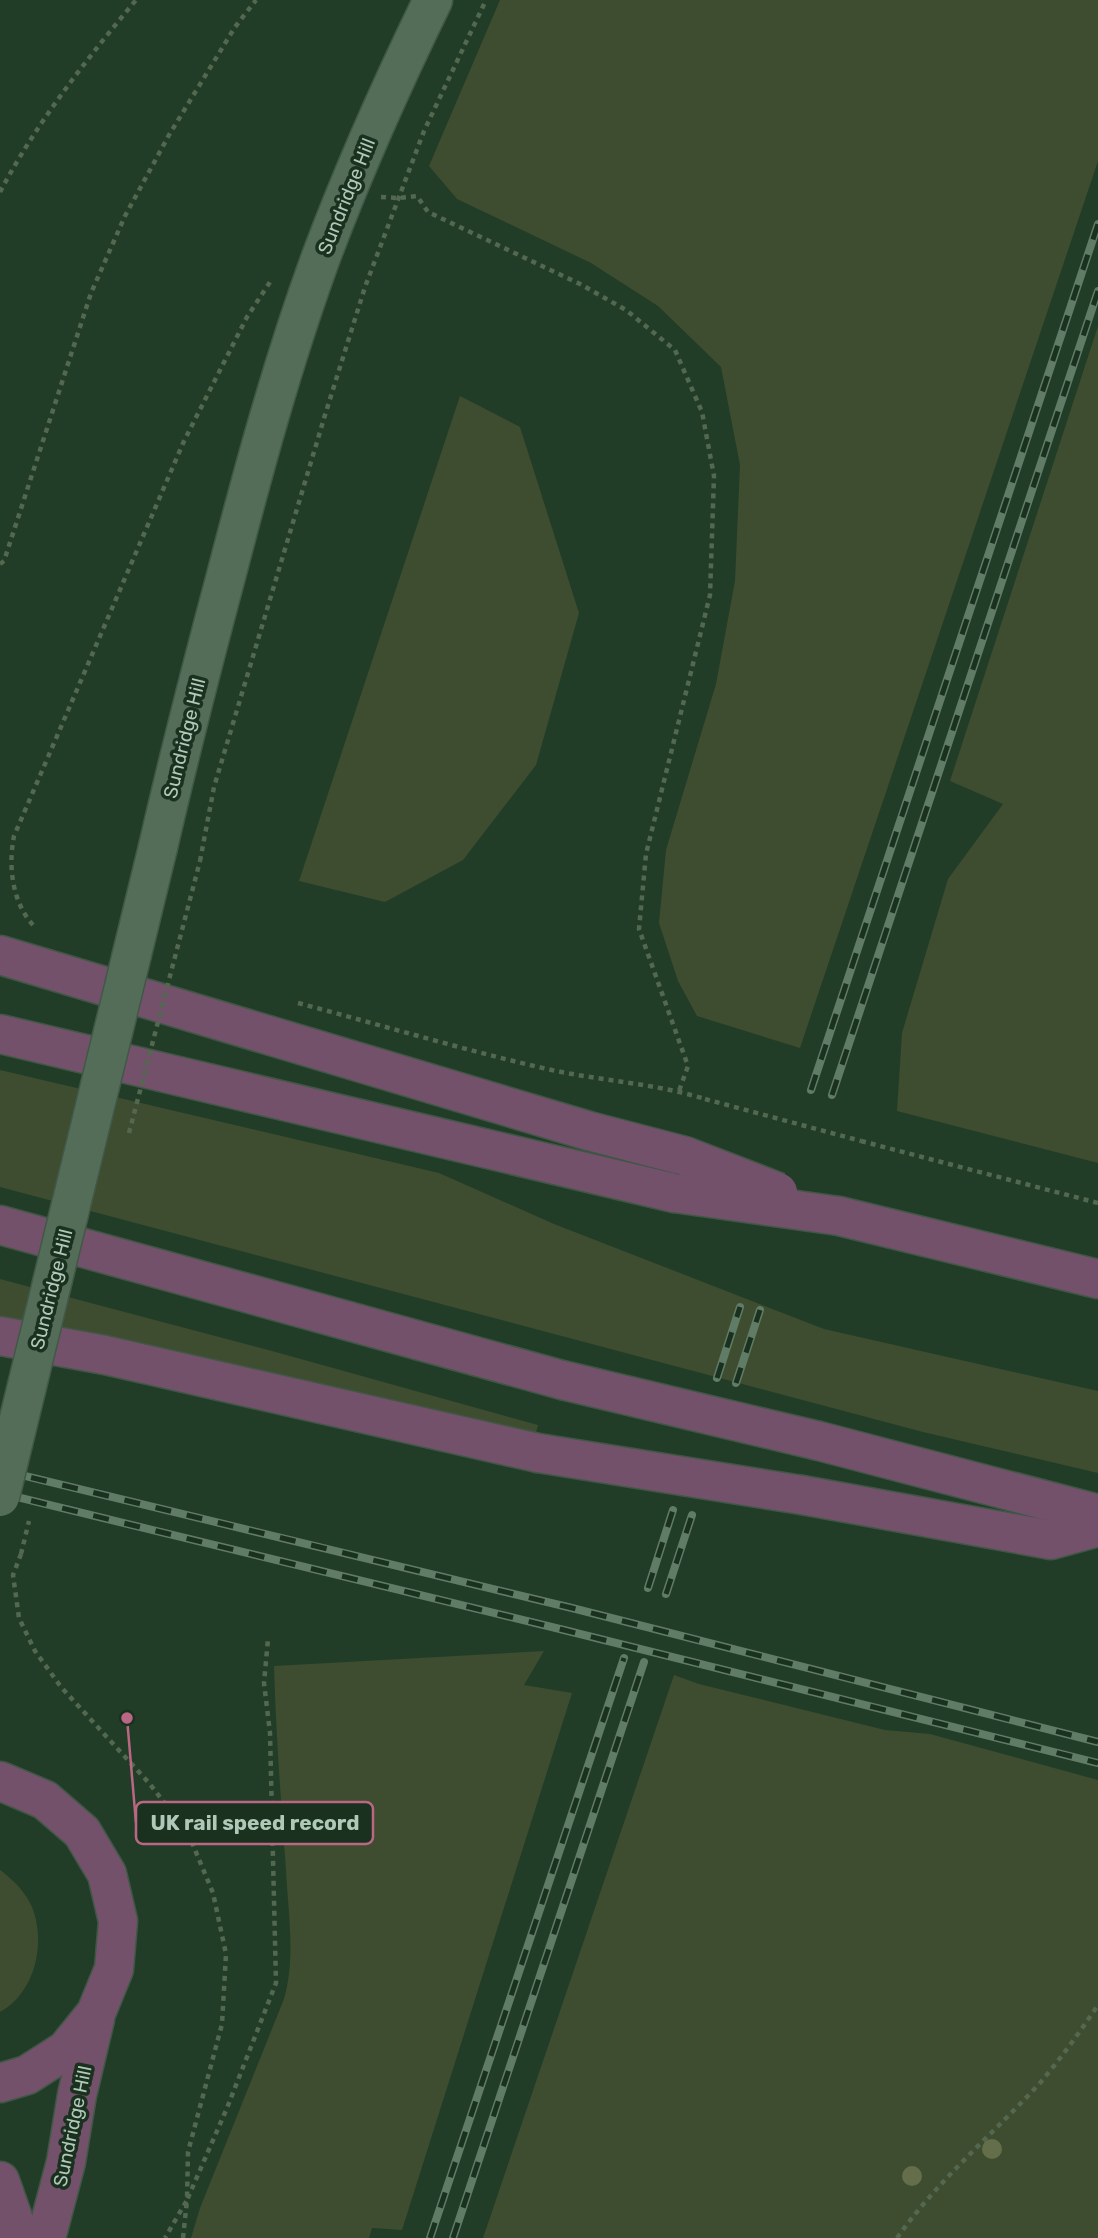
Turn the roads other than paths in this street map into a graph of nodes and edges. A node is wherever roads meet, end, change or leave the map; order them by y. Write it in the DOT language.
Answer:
graph roads {
  1 [pos="433,0"];
  2 [pos="0,955"];
  3 [pos="0,1034"];
  4 [pos="839,1216"];
  5 [pos="0,1225"];
  6 [pos="1098,1279"];
  7 [pos="0,1336"];
  8 [pos="0,1497"];
  9 [pos="1098,1514"];
  10 [pos="1098,1527"];
  11 [pos="0,1780"];
  12 [pos="96,2013"];
  13 [pos="0,2084"];
  14 [pos="0,2181"];
  15 [pos="20,2238"];
  16 [pos="46,2238"];
  1 -- 8 [label="main road, Sundridge Hill, bridge"];
  2 -- 4 [label="highway, bridge"];
  3 -- 4 [label="highway, bridge"];
  4 -- 6 [label="highway"];
  5 -- 9 [label="highway, bridge"];
  7 -- 10 [label="highway, bridge"];
  11 -- 12 [label="highway"];
  12 -- 13 [label="highway"];
  12 -- 16 [label="highway, Sundridge Hill"];
  14 -- 15 [label="highway"];
}
